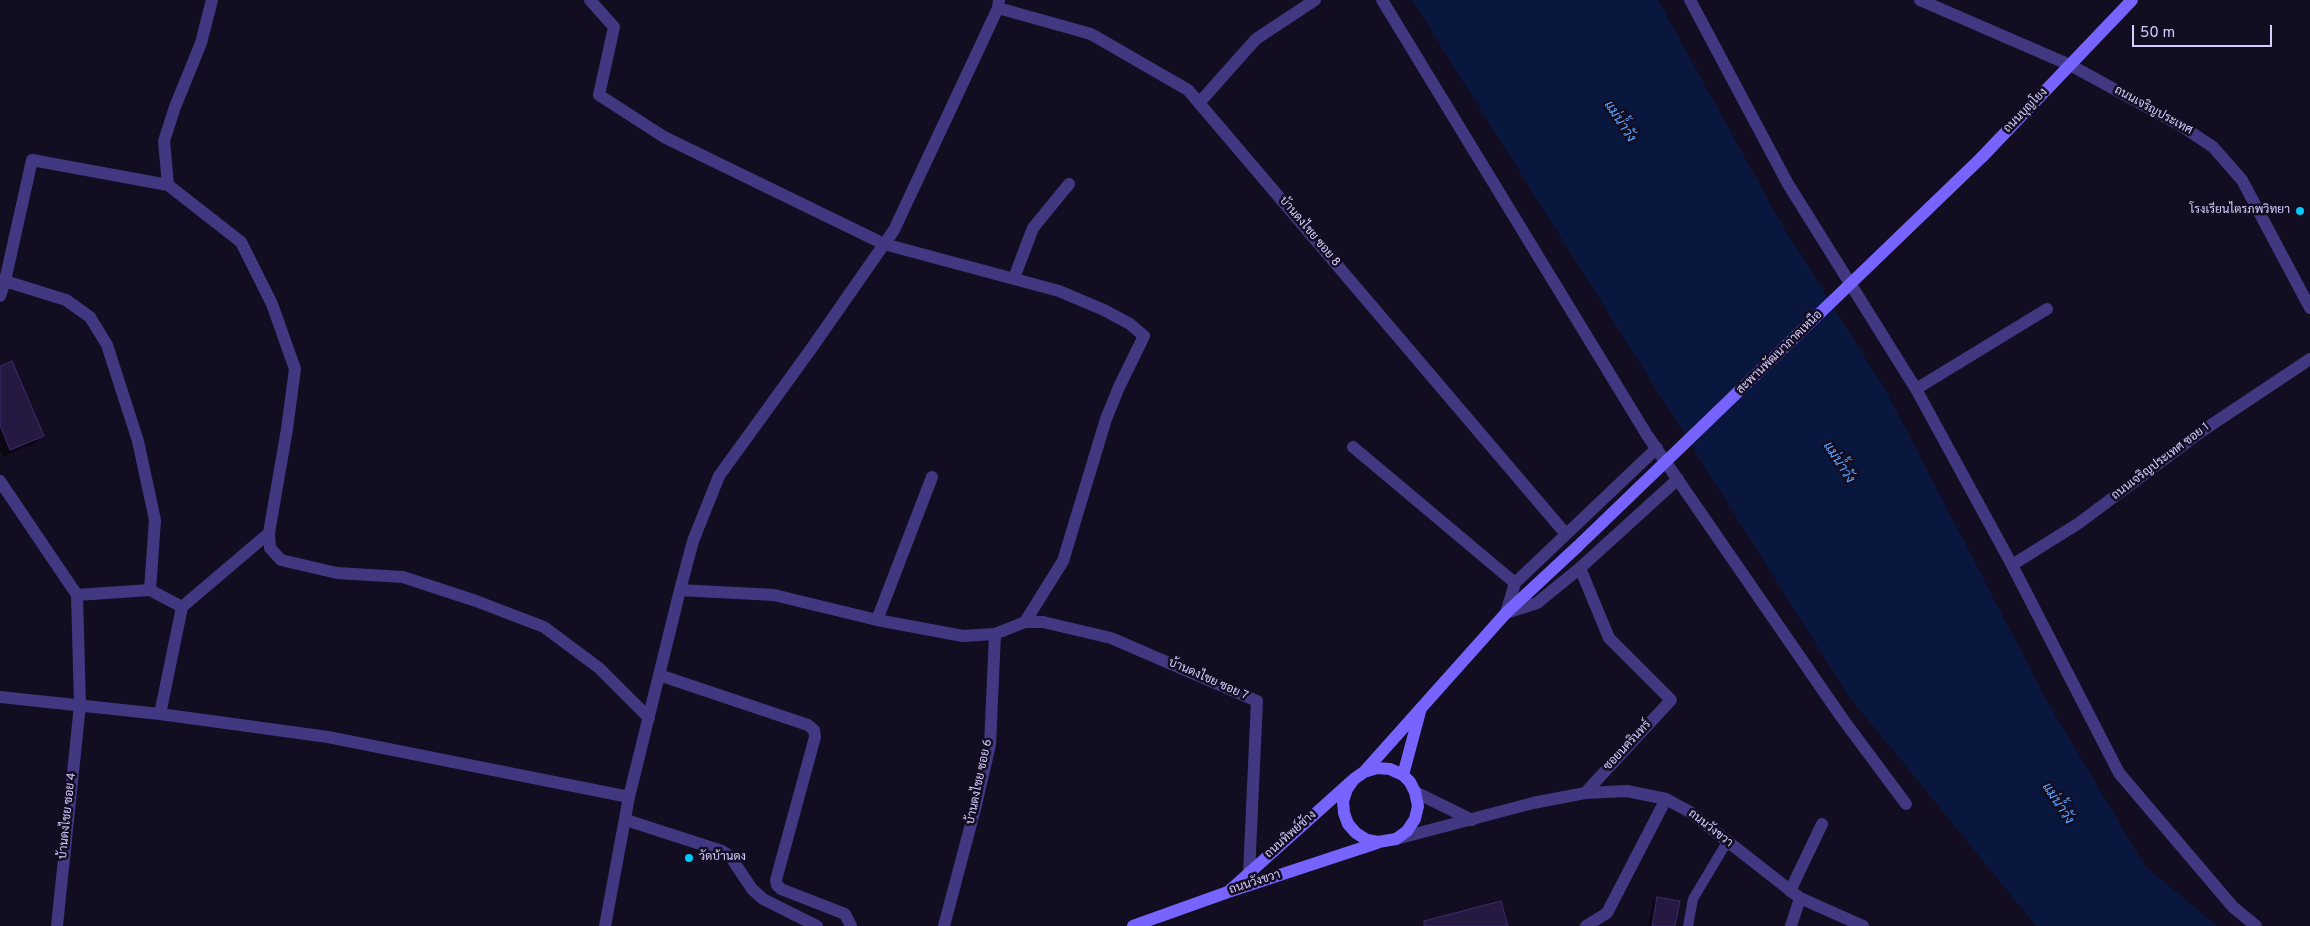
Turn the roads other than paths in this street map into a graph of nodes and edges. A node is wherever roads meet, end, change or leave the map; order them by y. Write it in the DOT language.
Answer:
graph roads {
  1 [pos="212,0"];
  2 [pos="590,0"];
  3 [pos="1315,0"];
  4 [pos="1382,0"];
  5 [pos="1690,0"];
  6 [pos="1920,0"];
  7 [pos="2132,0"];
  8 [pos="998,4"];
  9 [pos="2070,65"];
  10 [pos="1199,103"];
  11 [pos="1982,157"];
  12 [pos="1069,184"];
  13 [pos="168,185"];
  14 [pos="884,244"];
  15 [pos="1014,278"];
  16 [pos="5,281"];
  17 [pos="0,296"];
  18 [pos="2310,308"];
  19 [pos="2047,309"];
  20 [pos="2310,359"];
  21 [pos="1916,388"];
  22 [pos="1353,447"];
  23 [pos="1656,448"];
  24 [pos="932,477"];
  25 [pos="1678,479"];
  26 [pos="0,481"];
  27 [pos="269,533"];
  28 [pos="1565,533"];
  29 [pos="2012,565"];
  30 [pos="1580,568"];
  31 [pos="1514,583"];
  32 [pos="150,590"];
  33 [pos="680,590"];
  34 [pos="77,595"];
  35 [pos="182,607"];
  36 [pos="1506,613"];
  37 [pos="877,620"];
  38 [pos="1025,622"];
  39 [pos="994,634"];
  40 [pos="659,675"];
  41 [pos="0,697"];
  42 [pos="80,705"];
  43 [pos="1422,706"];
  44 [pos="160,714"];
  45 [pos="649,718"];
  46 [pos="1359,775"];
  47 [pos="1403,775"];
  48 [pos="1415,792"];
  49 [pos="1585,793"];
  50 [pos="629,796"];
  51 [pos="1666,799"];
  52 [pos="1906,804"];
  53 [pos="626,820"];
  54 [pos="1472,820"];
  55 [pos="1822,824"];
  56 [pos="1396,839"];
  57 [pos="1378,842"];
  58 [pos="1727,842"];
  59 [pos="1249,873"];
  60 [pos="1228,892"];
  61 [pos="1795,894"];
  62 [pos="57,926"];
  63 [pos="605,926"];
  64 [pos="817,926"];
  65 [pos="851,926"];
  66 [pos="944,926"];
  67 [pos="1133,926"];
  68 [pos="1586,926"];
  69 [pos="1688,926"];
  70 [pos="1791,926"];
  71 [pos="1863,926"];
  72 [pos="2256,926"];
  1 -- 13 [label="street"];
  2 -- 14 [label="street"];
  3 -- 10 [label="street"];
  4 -- 23 [label="street"];
  5 -- 21 [label="street"];
  6 -- 9 [label="street, ถนนเจริญประเทศ"];
  7 -- 9 [label="street, ถนนบุญโยง"];
  8 -- 10 [label="street, บ้านดงไชย ซอย 8"];
  8 -- 14 [label="street"];
  9 -- 11 [label="street, ถนนบุญโยง"];
  9 -- 18 [label="street, ถนนเจริญประเทศ"];
  10 -- 28 [label="street, บ้านดงไชย ซอย 8"];
  11 -- 36 [label="street, สะพานพัฒนาภาคเหนือ, bridge"];
  12 -- 15 [label="street"];
  13 -- 16 [label="street"];
  13 -- 27 [label="street"];
  14 -- 15 [label="street"];
  14 -- 33 [label="street"];
  15 -- 38 [label="street"];
  16 -- 17 [label="street"];
  16 -- 32 [label="street"];
  19 -- 21 [label="street"];
  20 -- 29 [label="street, ถนนเจริญประเทศ ซอย 1"];
  21 -- 29 [label="street"];
  22 -- 31 [label="street"];
  23 -- 25 [label="street"];
  23 -- 28 [label="street"];
  24 -- 37 [label="street"];
  25 -- 30 [label="street"];
  25 -- 52 [label="street"];
  26 -- 34 [label="street"];
  27 -- 35 [label="street"];
  27 -- 45 [label="street"];
  28 -- 31 [label="street"];
  29 -- 72 [label="street"];
  30 -- 36 [label="street"];
  30 -- 49 [label="street, ซอยนครินทร์"];
  31 -- 36 [label="street"];
  32 -- 34 [label="street"];
  32 -- 35 [label="street"];
  33 -- 37 [label="street, บ้านดงไชย ซอย 7"];
  33 -- 40 [label="street"];
  34 -- 42 [label="street, บ้านดงไชย ซอย 4"];
  35 -- 44 [label="street"];
  36 -- 43 [label="street, สะพานพัฒนาภาคเหนือ"];
  37 -- 39 [label="street, บ้านดงไชย ซอย 7"];
  38 -- 39 [label="street, บ้านดงไชย ซอย 7"];
  38 -- 59 [label="street, บ้านดงไชย ซอย 7"];
  39 -- 66 [label="street, บ้านดงไชย ซอย 6"];
  40 -- 45 [label="street"];
  40 -- 65 [label="street"];
  41 -- 42 [label="street"];
  42 -- 44 [label="street"];
  42 -- 62 [label="street, บ้านดงไชย ซอย 4"];
  43 -- 46 [label="street, สะพานพัฒนาภาคเหนือ"];
  43 -- 47 [label="street"];
  44 -- 50 [label="street"];
  45 -- 50 [label="street"];
  46 -- 47 [label="street"];
  46 -- 57 [label="street"];
  46 -- 59 [label="street, ถนนทิพย์ช้าง"];
  47 -- 48 [label="street"];
  48 -- 54 [label="street"];
  48 -- 56 [label="street"];
  49 -- 51 [label="street, ถนนวังขวา"];
  49 -- 54 [label="street, ถนนวังขวา"];
  50 -- 53 [label="street"];
  51 -- 58 [label="street, ถนนวังขวา"];
  51 -- 68 [label="street"];
  53 -- 63 [label="street"];
  53 -- 64 [label="street"];
  54 -- 56 [label="street"];
  55 -- 61 [label="street"];
  56 -- 57 [label="street"];
  57 -- 60 [label="street, ถนนวังขวา"];
  58 -- 61 [label="street, ถนนวังขวา"];
  58 -- 69 [label="lane"];
  59 -- 60 [label="street, ถนนทิพย์ช้าง"];
  60 -- 67 [label="street, ถนนวังขวา"];
  61 -- 70 [label="street"];
  61 -- 71 [label="street, ถนนวังขวา"];
}
